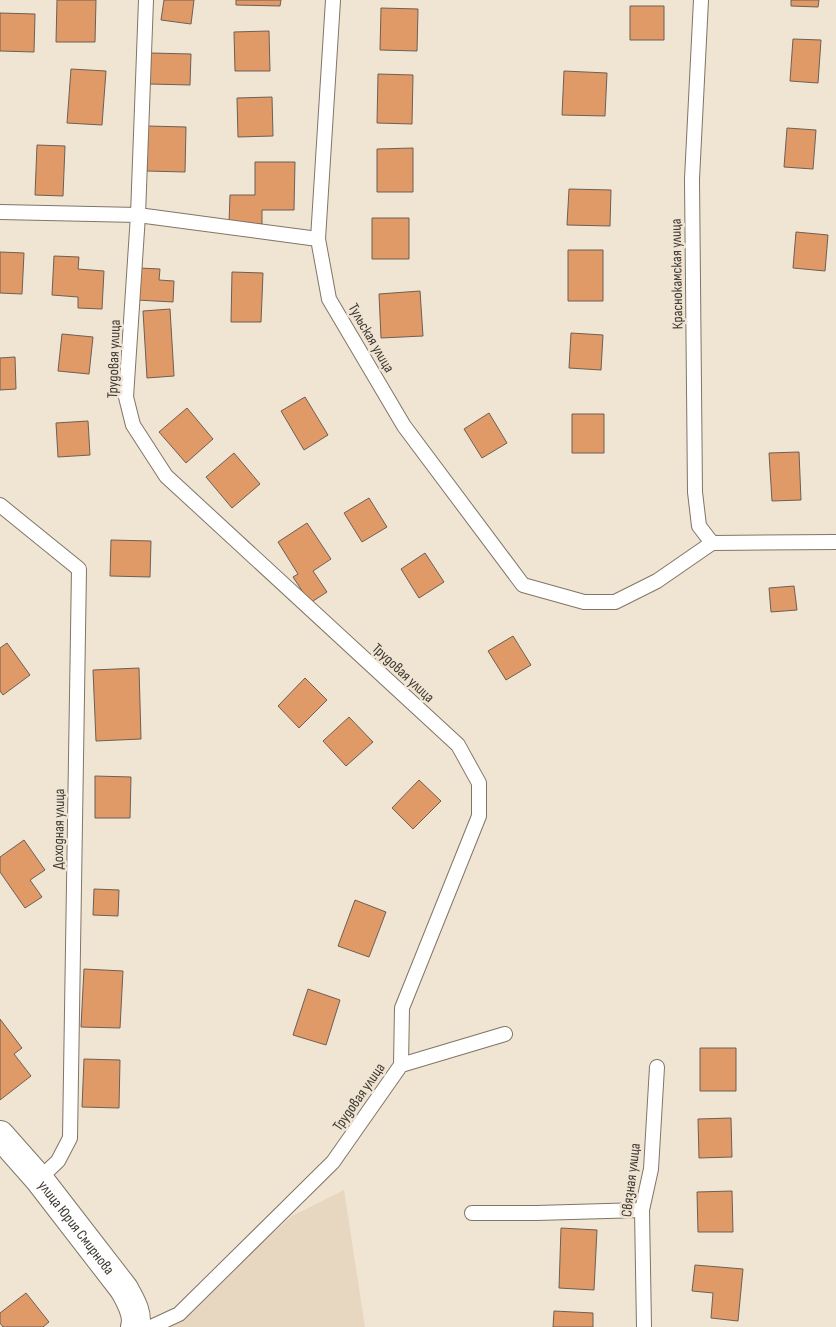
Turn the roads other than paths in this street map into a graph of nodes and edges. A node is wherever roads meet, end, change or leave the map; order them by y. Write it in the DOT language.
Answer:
graph roads {
  1 [pos="146,0"];
  2 [pos="333,0"];
  3 [pos="701,0"];
  4 [pos="0,212"];
  5 [pos="138,215"];
  6 [pos="318,239"];
  7 [pos="0,505"];
  8 [pos="836,542"];
  9 [pos="712,543"];
  10 [pos="505,1034"];
  11 [pos="401,1065"];
  12 [pos="657,1067"];
  13 [pos="0,1135"];
  14 [pos="39,1179"];
  15 [pos="642,1210"];
  16 [pos="472,1213"];
  17 [pos="135,1327"];
  18 [pos="151,1327"];
  19 [pos="644,1327"];
  1 -- 5 [label="lane, Трудовая улица"];
  2 -- 6 [label="lane, Тульская улица"];
  3 -- 9 [label="lane, Краснокамская улица"];
  4 -- 5 [label="lane"];
  5 -- 6 [label="lane"];
  5 -- 11 [label="lane, Трудовая улица"];
  6 -- 9 [label="lane, Тульская улица"];
  7 -- 14 [label="lane, Доходная улица"];
  8 -- 9 [label="lane"];
  10 -- 11 [label="lane"];
  11 -- 18 [label="lane, Трудовая улица"];
  12 -- 15 [label="lane, Связная улица"];
  13 -- 14 [label="street, улица Юрия Смирнова"];
  14 -- 17 [label="street, улица Юрия Смирнова"];
  15 -- 16 [label="lane"];
  15 -- 19 [label="lane, Связная улица"];
}
